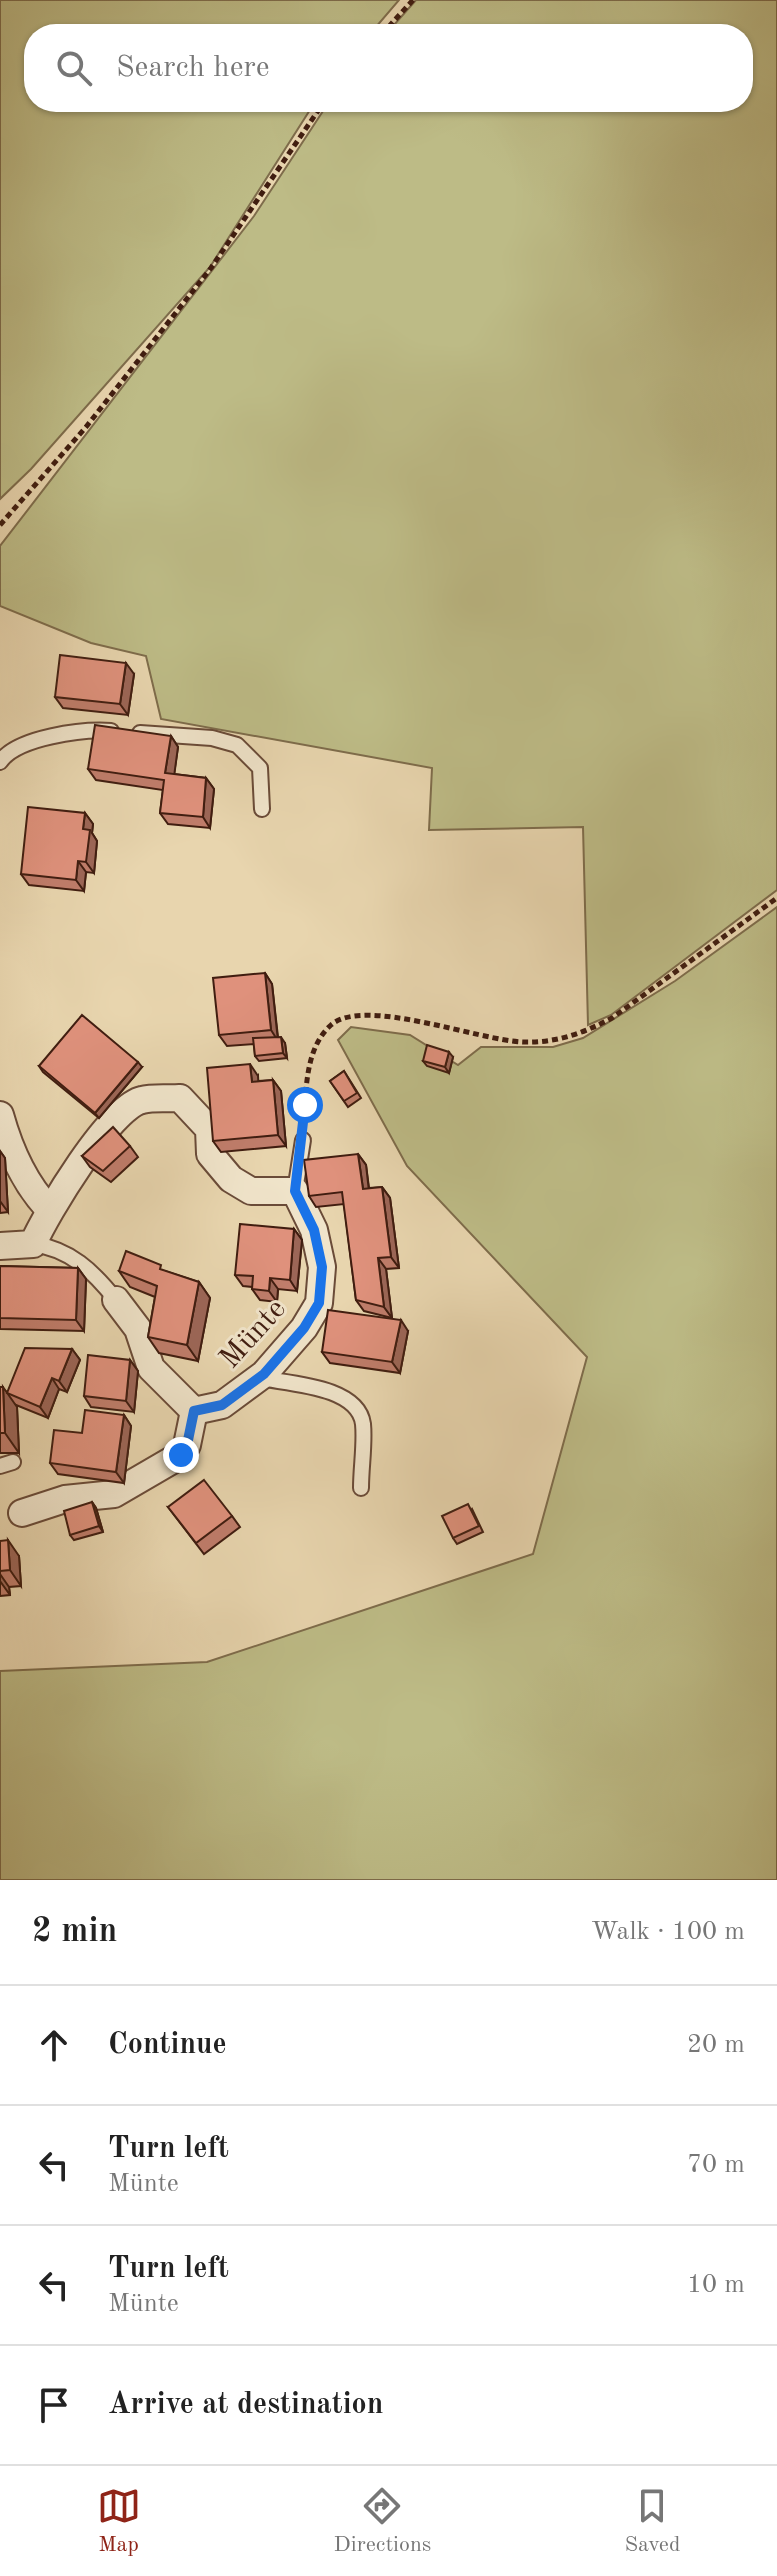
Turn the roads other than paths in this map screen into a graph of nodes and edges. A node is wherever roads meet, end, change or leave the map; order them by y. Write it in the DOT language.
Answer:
graph roads {
  1 [pos="0,762"];
  2 [pos="262,809"];
  3 [pos="0,1115"];
  4 [pos="303,1140"];
  5 [pos="295,1191"];
  6 [pos="49,1209"];
  7 [pos="33,1244"];
  8 [pos="0,1246"];
  9 [pos="116,1300"];
  10 [pos="260,1378"];
  11 [pos="194,1411"];
  12 [pos="361,1488"];
  13 [pos="22,1513"];
  1 -- 2 [label="lane"];
  3 -- 6 [label="street"];
  4 -- 5 [label="lane"];
  5 -- 6 [label="street"];
  5 -- 10 [label="street, Münte"];
  6 -- 7 [label="street"];
  7 -- 8 [label="street"];
  7 -- 9 [label="lane"];
  9 -- 11 [label="street"];
  10 -- 11 [label="street, Münte"];
  10 -- 12 [label="lane"];
  11 -- 13 [label="street"];
}
